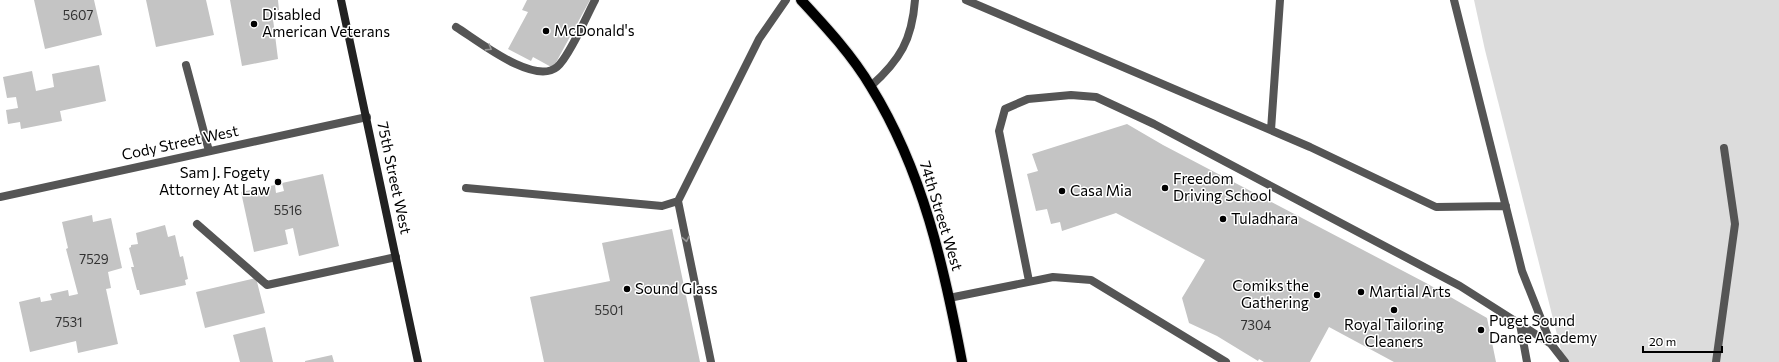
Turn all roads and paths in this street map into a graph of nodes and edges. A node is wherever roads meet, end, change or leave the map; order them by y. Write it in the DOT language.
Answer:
graph roads {
  1 [pos="341,0"];
  2 [pos="595,0"];
  3 [pos="786,0"];
  4 [pos="801,0"];
  5 [pos="916,0"];
  6 [pos="966,0"];
  7 [pos="1280,0"];
  8 [pos="1454,0"];
  9 [pos="456,28"];
  10 [pos="186,65"];
  11 [pos="871,86"];
  12 [pos="367,117"];
  13 [pos="1271,130"];
  14 [pos="1724,148"];
  15 [pos="209,151"];
  16 [pos="466,188"];
  17 [pos="0,197"];
  18 [pos="678,201"];
  19 [pos="1506,206"];
  20 [pos="197,224"];
  21 [pos="396,256"];
  22 [pos="1029,281"];
  23 [pos="949,298"];
  24 [pos="1520,324"];
  25 [pos="1551,344"];
  26 [pos="418,362"];
  27 [pos="711,362"];
  28 [pos="962,362"];
  29 [pos="1226,362"];
  30 [pos="1527,362"];
  31 [pos="1565,362"];
  32 [pos="1716,362"];
  1 -- 12 [label="street, 75th Street West"];
  9 -- 2 [label="street, one-way"];
  3 -- 18 [label="street"];
  4 -- 11 [label="main road, 74th Street West"];
  5 -- 11 [label="street"];
  6 -- 13 [label="street"];
  7 -- 13 [label="street"];
  8 -- 19 [label="street"];
  10 -- 15 [label="street"];
  11 -- 23 [label="main road, 74th Street West"];
  12 -- 15 [label="street, Cody Street West"];
  12 -- 21 [label="street, 75th Street West"];
  13 -- 19 [label="street"];
  14 -- 32 [label="street"];
  15 -- 17 [label="street, Cody Street West"];
  16 -- 18 [label="street"];
  18 -- 27 [label="street, one-way"];
  19 -- 25 [label="street"];
  20 -- 21 [label="street"];
  21 -- 26 [label="street, 75th Street West"];
  22 -- 23 [label="street"];
  22 -- 24 [label="street"];
  22 -- 29 [label="street"];
  23 -- 28 [label="main road, 74th Street West"];
  24 -- 25 [label="street"];
  24 -- 30 [label="street"];
  25 -- 31 [label="street"];
}
